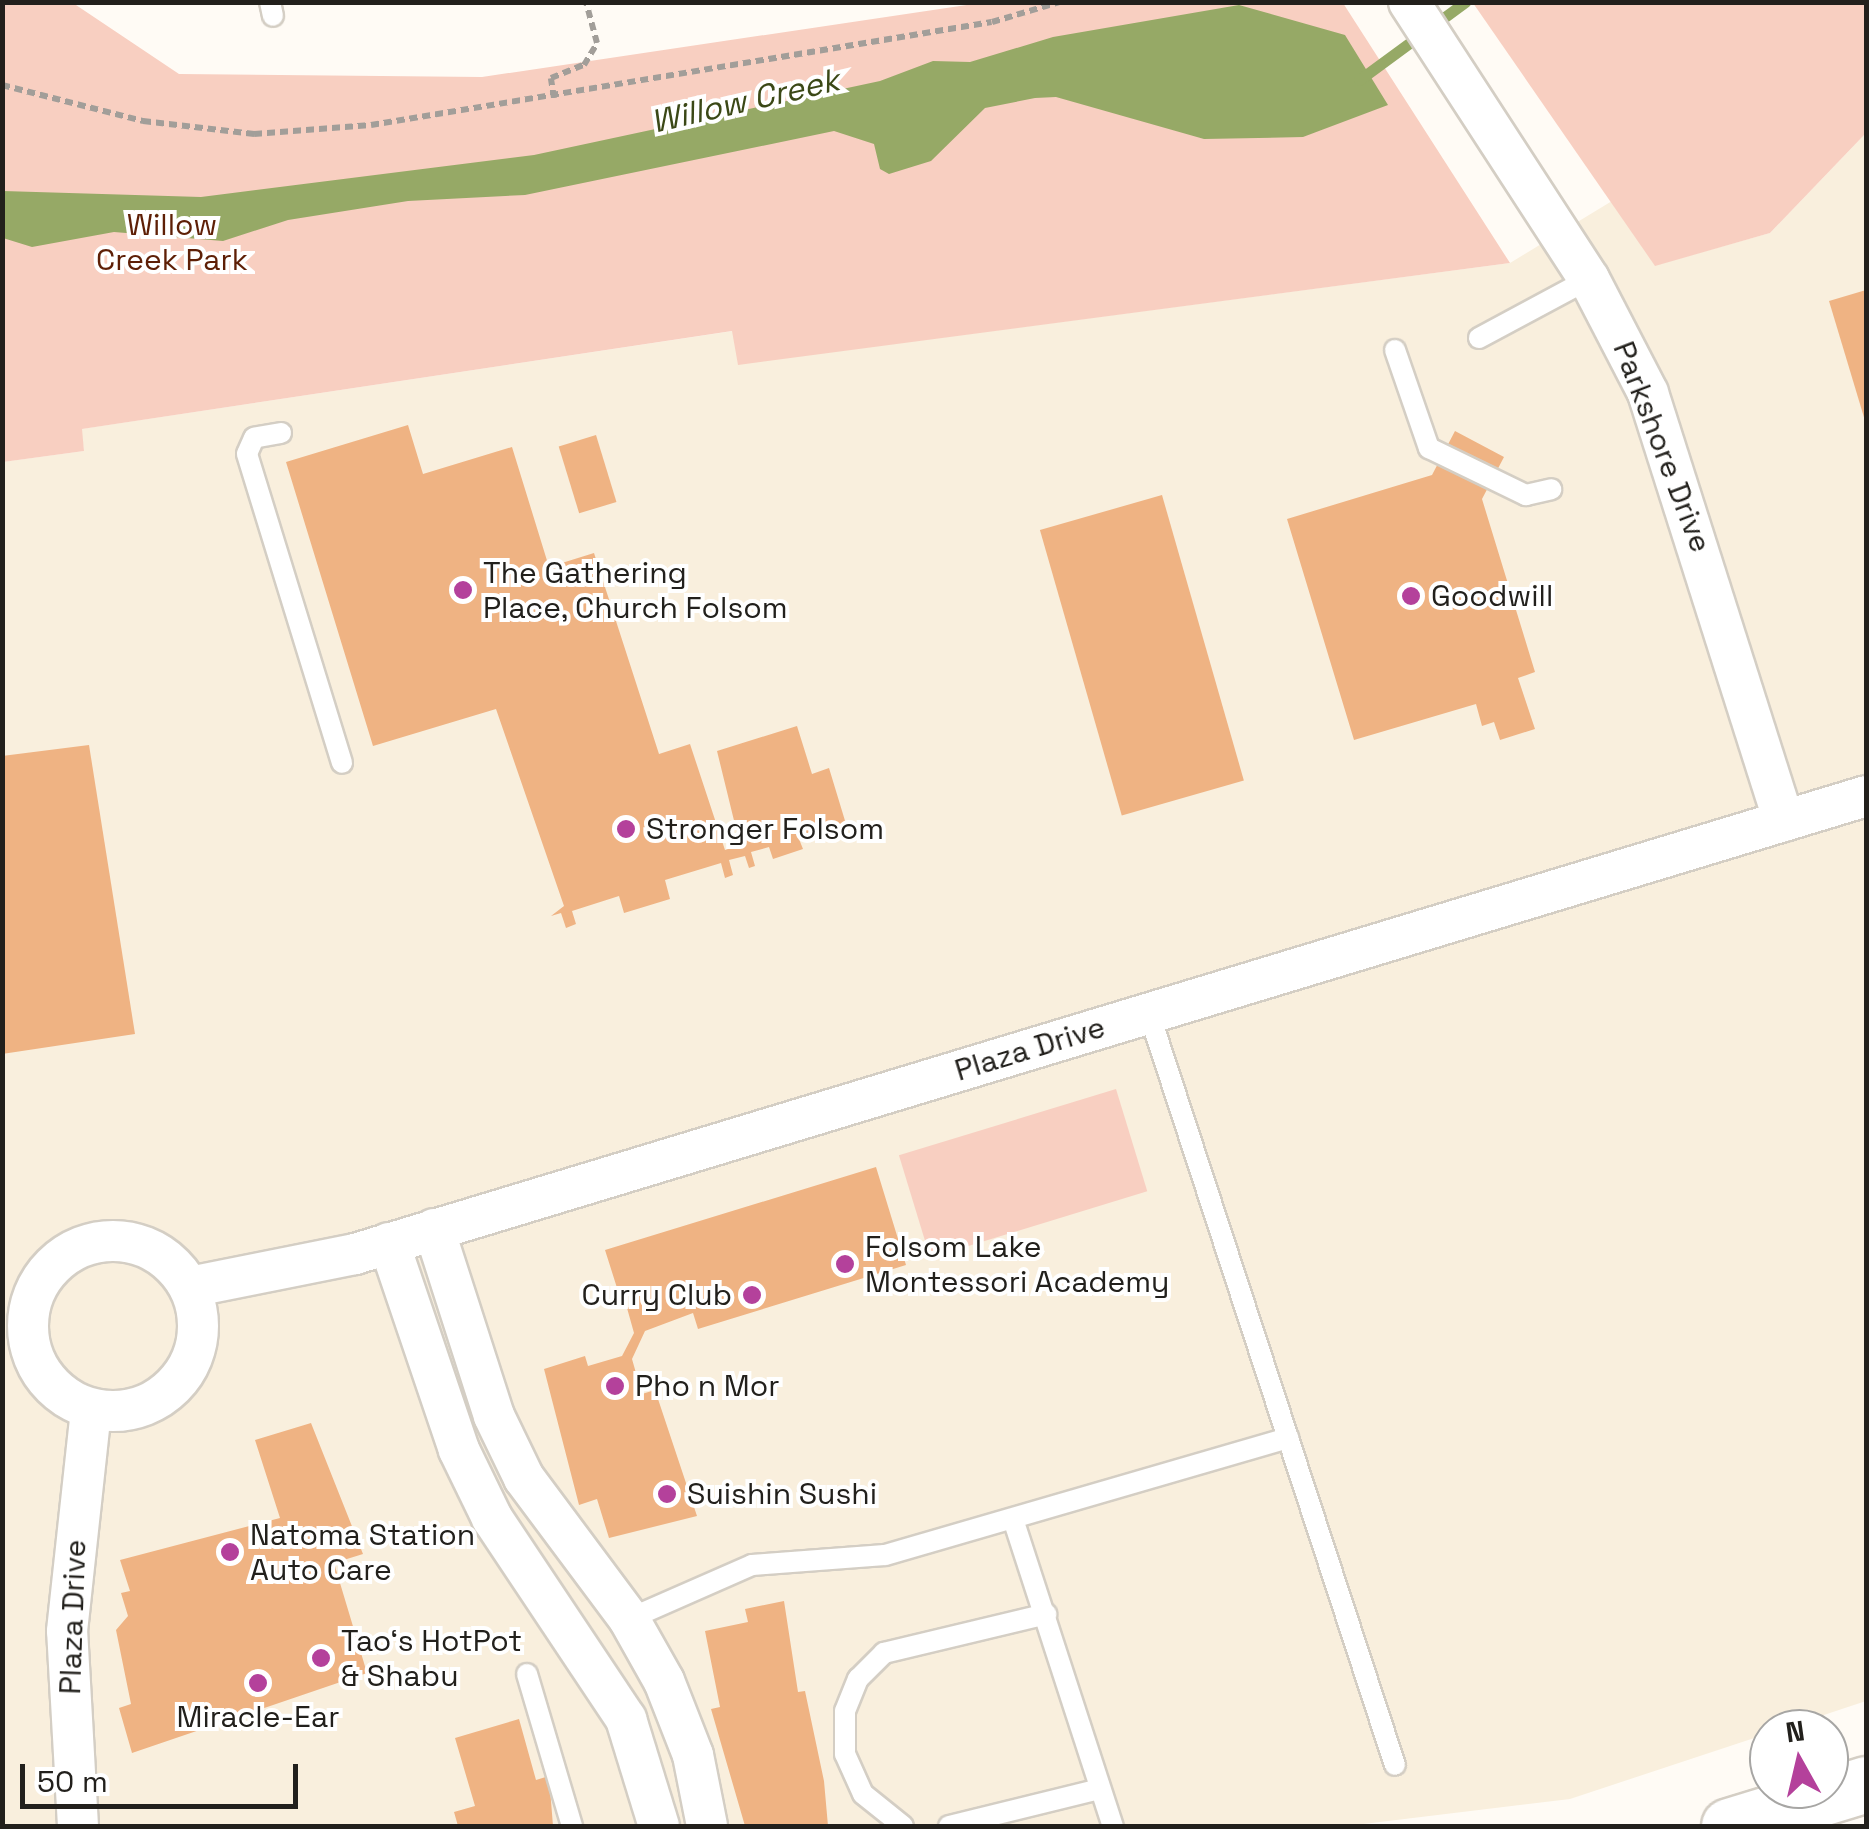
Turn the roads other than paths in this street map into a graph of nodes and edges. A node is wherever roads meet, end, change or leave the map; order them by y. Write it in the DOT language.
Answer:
graph roads {
  1 [pos="1409,2"];
  2 [pos="1589,279"];
  3 [pos="1479,338"];
  4 [pos="1395,350"];
  5 [pos="281,432"];
  6 [pos="1551,489"];
  7 [pos="342,763"];
  8 [pos="1866,796"];
  9 [pos="1784,821"];
  10 [pos="1149,1013"];
  11 [pos="434,1229"];
  12 [pos="389,1242"];
  13 [pos="190,1287"];
  14 [pos="91,1408"];
  15 [pos="1288,1438"];
  16 [pos="1014,1522"];
  17 [pos="1046,1614"];
  18 [pos="630,1619"];
  19 [pos="527,1674"];
  20 [pos="1395,1766"];
  21 [pos="1866,1784"];
  22 [pos="1100,1790"];
  23 [pos="78,1826"];
  24 [pos="572,1826"];
  25 [pos="659,1826"];
  26 [pos="707,1826"];
  27 [pos="903,1826"];
  28 [pos="949,1826"];
  29 [pos="1113,1826"];
  30 [pos="1729,1826"];
  1 -- 2 [label="street, Parkshore Drive"];
  2 -- 3 [label="lane"];
  2 -- 9 [label="street, Parkshore Drive"];
  4 -- 6 [label="lane"];
  5 -- 7 [label="lane"];
  8 -- 9 [label="street, Plaza Drive"];
  9 -- 10 [label="street, Plaza Drive"];
  10 -- 11 [label="street, Plaza Drive"];
  10 -- 15 [label="lane"];
  11 -- 12 [label="street, Plaza Drive"];
  11 -- 18 [label="street"];
  12 -- 13 [label="street, Plaza Drive"];
  12 -- 25 [label="street"];
  13 -- 14 [label="street"];
  13 -- 14 [label="street"];
  14 -- 23 [label="street, Plaza Drive"];
  15 -- 16 [label="lane"];
  15 -- 20 [label="lane"];
  16 -- 17 [label="lane"];
  16 -- 18 [label="lane"];
  17 -- 22 [label="lane"];
  17 -- 27 [label="lane"];
  18 -- 26 [label="street"];
  19 -- 24 [label="lane"];
  21 -- 30 [label="main road"];
  22 -- 28 [label="lane"];
  22 -- 29 [label="lane"];
}
